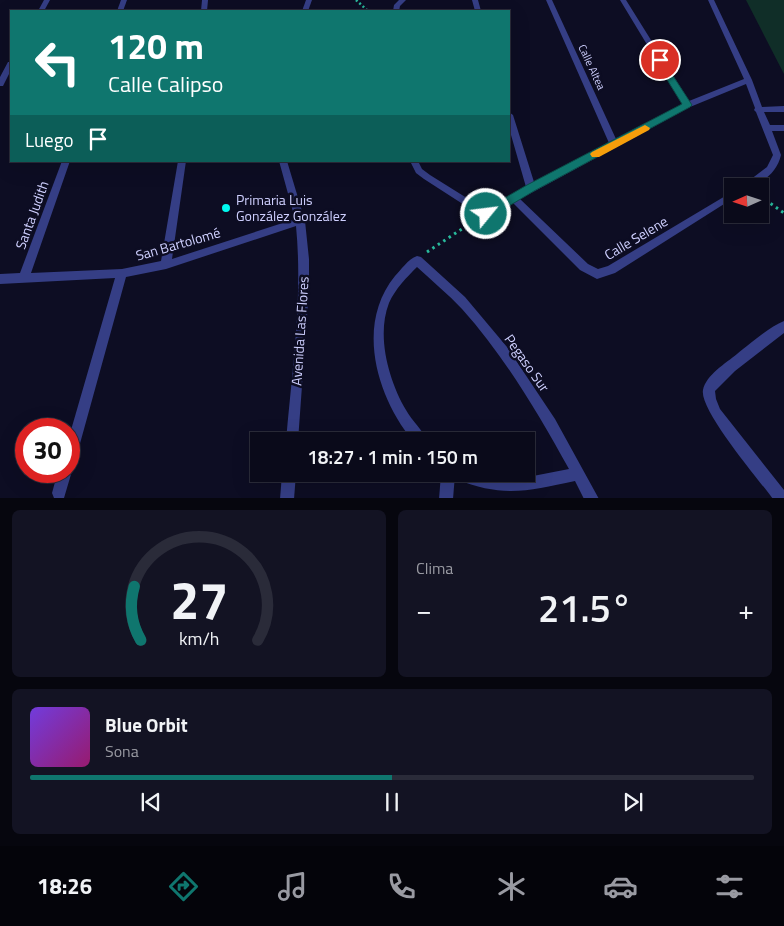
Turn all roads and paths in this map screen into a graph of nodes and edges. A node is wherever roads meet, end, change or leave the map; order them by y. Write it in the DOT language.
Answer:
graph roads {
  1 [pos="356,0"];
  2 [pos="403,0"];
  3 [pos="549,0"];
  4 [pos="623,0"];
  5 [pos="711,0"];
  6 [pos="367,10"];
  7 [pos="396,10"];
  8 [pos="10,66"];
  9 [pos="748,80"];
  10 [pos="0,84"];
  11 [pos="687,105"];
  12 [pos="784,109"];
  13 [pos="758,110"];
  14 [pos="510,118"];
  15 [pos="767,128"];
  16 [pos="784,128"];
  17 [pos="614,144"];
  18 [pos="66,162"];
  19 [pos="182,162"];
  20 [pos="283,162"];
  21 [pos="415,162"];
  22 [pos="758,178"];
  23 [pos="530,188"];
  24 [pos="514,198"];
  25 [pos="724,200"];
  26 [pos="769,202"];
  27 [pos="784,213"];
  28 [pos="486,214"];
  29 [pos="300,221"];
  30 [pos="416,260"];
  31 [pos="166,265"];
  32 [pos="122,273"];
  33 [pos="24,278"];
  34 [pos="0,279"];
  35 [pos="784,326"];
  36 [pos="80,420"];
  37 [pos="293,432"];
  38 [pos="415,432"];
  39 [pos="579,474"];
  40 [pos="288,482"];
  41 [pos="447,482"];
  42 [pos="486,482"];
  43 [pos="62,483"];
  44 [pos="59,493"];
  45 [pos="287,498"];
  46 [pos="446,498"];
  47 [pos="592,498"];
  48 [pos="782,498"];
  1 -- 6 [label="path"];
  2 -- 7 [label="street"];
  3 -- 17 [label="street, Calle Altea"];
  4 -- 11 [label="street"];
  5 -- 9 [label="street"];
  8 -- 10 [label="street"];
  9 -- 11 [label="street"];
  9 -- 13 [label="street"];
  11 -- 17 [label="street"];
  12 -- 13 [label="street"];
  13 -- 15 [label="street"];
  14 -- 23 [label="street"];
  15 -- 16 [label="street"];
  15 -- 22 [label="street"];
  17 -- 23 [label="street"];
  18 -- 33 [label="street, Santa Judith"];
  19 -- 31 [label="street"];
  20 -- 29 [label="street, Avenida Las Flores"];
  21 -- 28 [label="street"];
  23 -- 24 [label="street"];
  24 -- 25 [label="street, Calle Selene"];
  24 -- 28 [label="street"];
  26 -- 27 [label="path"];
  28 -- 30 [label="path"];
  29 -- 31 [label="street, San Bartolomé"];
  29 -- 37 [label="street, Avenida Las Flores"];
  30 -- 38 [label="street"];
  30 -- 39 [label="street, Pegaso Sur"];
  31 -- 32 [label="street, San Bartolomé"];
  32 -- 33 [label="street, San Bartolomé"];
  32 -- 36 [label="street"];
  33 -- 34 [label="street, San Bartolomé"];
  35 -- 48 [label="street"];
  39 -- 42 [label="street"];
  39 -- 47 [label="street, Pegaso Sur"];
  40 -- 45 [label="street"];
  41 -- 46 [label="street"];
  43 -- 44 [label="street"];
}
